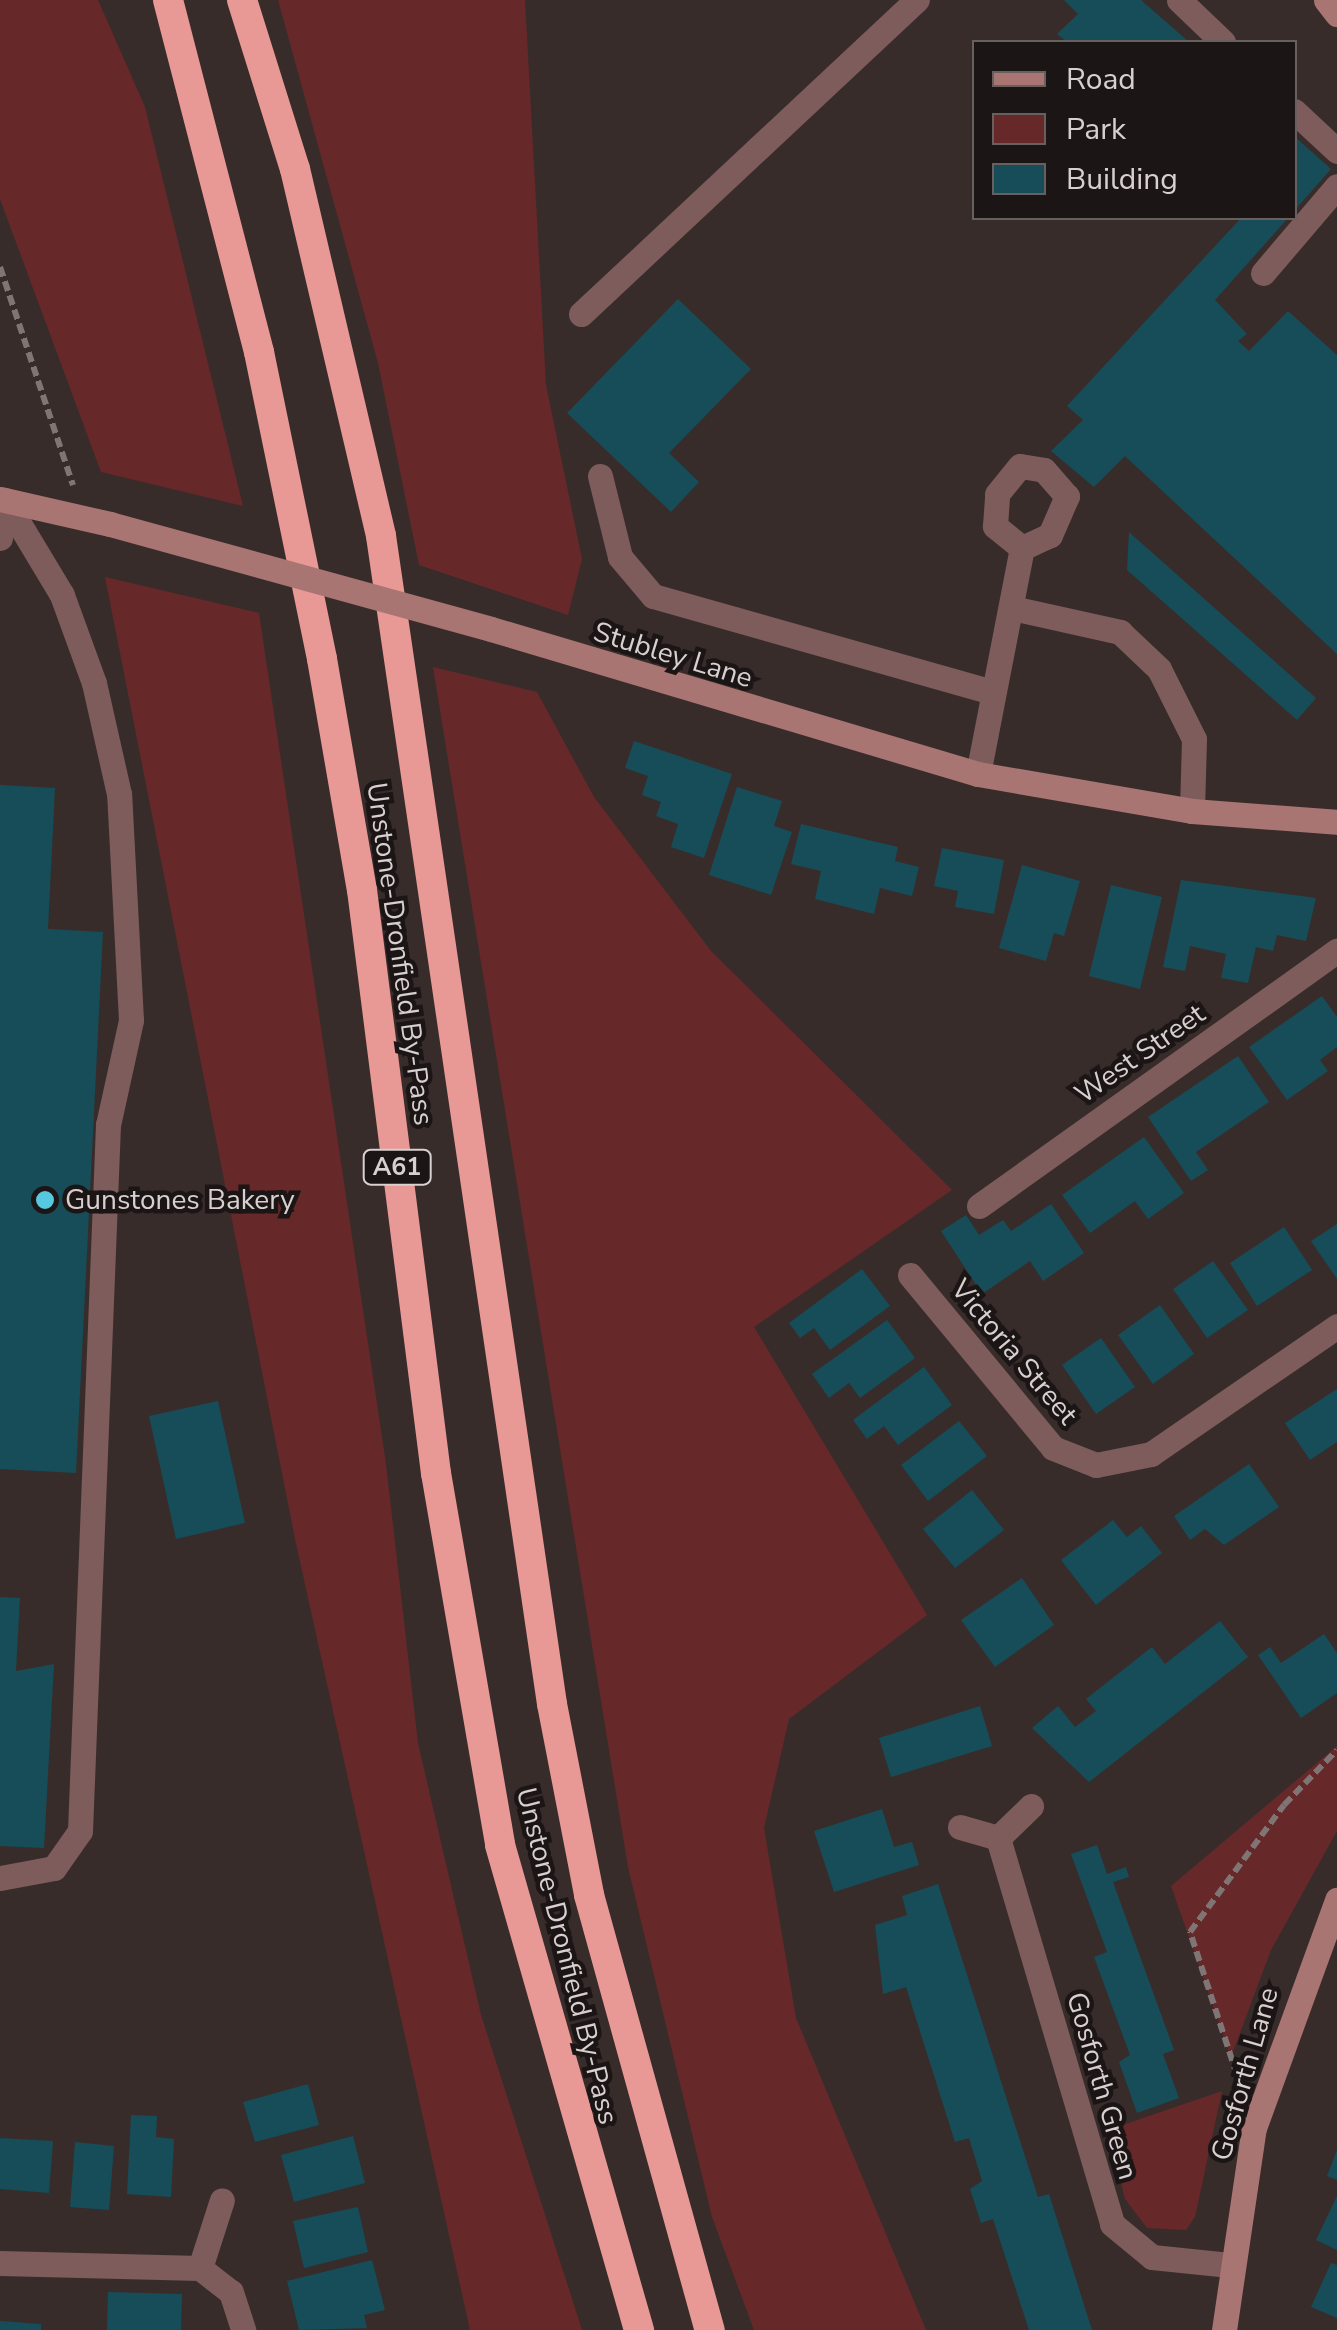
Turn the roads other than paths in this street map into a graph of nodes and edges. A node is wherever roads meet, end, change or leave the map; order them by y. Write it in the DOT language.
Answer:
graph roads {
  1 [pos="168,0"];
  2 [pos="242,0"];
  3 [pos="917,0"];
  4 [pos="1179,0"];
  5 [pos="1326,0"];
  6 [pos="1337,14"];
  7 [pos="1221,40"];
  8 [pos="1297,113"];
  9 [pos="1337,151"];
  10 [pos="1337,186"];
  11 [pos="1262,273"];
  12 [pos="581,314"];
  13 [pos="600,476"];
  14 [pos="2,500"];
  15 [pos="0,538"];
  16 [pos="1022,548"];
  17 [pos="1012,608"];
  18 [pos="993,692"];
  19 [pos="978,774"];
  20 [pos="1192,811"];
  21 [pos="1337,822"];
  22 [pos="1337,951"];
  23 [pos="978,1206"];
  24 [pos="910,1274"];
  25 [pos="1337,1326"];
  26 [pos="1031,1806"];
  27 [pos="960,1827"];
  28 [pos="998,1838"];
  29 [pos="5,1883"];
  30 [pos="1337,1900"];
  31 [pos="222,2200"];
  32 [pos="0,2263"];
  33 [pos="1230,2265"];
  34 [pos="200,2268"];
  35 [pos="243,2330"];
  36 [pos="639,2330"];
  37 [pos="710,2330"];
  38 [pos="1224,2330"];
  1 -- 36 [label="highway, Unstone-Dronfield By-Pass / A61"];
  2 -- 37 [label="highway, Unstone-Dronfield By-Pass / A61"];
  3 -- 12 [label="street"];
  4 -- 7 [label="street"];
  5 -- 6 [label="street"];
  8 -- 9 [label="street"];
  10 -- 11 [label="street"];
  13 -- 18 [label="street"];
  14 -- 15 [label="street"];
  14 -- 19 [label="street, Stubley Lane, bridge"];
  14 -- 29 [label="street"];
  16 -- 17 [label="street"];
  17 -- 18 [label="street"];
  17 -- 20 [label="street"];
  18 -- 19 [label="street"];
  19 -- 20 [label="street, Stubley Lane"];
  20 -- 21 [label="street, Stubley Lane"];
  22 -- 23 [label="street, West Street"];
  24 -- 25 [label="street, Victoria Street"];
  26 -- 28 [label="street"];
  27 -- 28 [label="street"];
  28 -- 33 [label="street, Gosforth Green"];
  30 -- 33 [label="street, Gosforth Lane"];
  31 -- 34 [label="street"];
  32 -- 34 [label="street"];
  33 -- 38 [label="street, Gosforth Lane"];
  34 -- 35 [label="street"];
}
